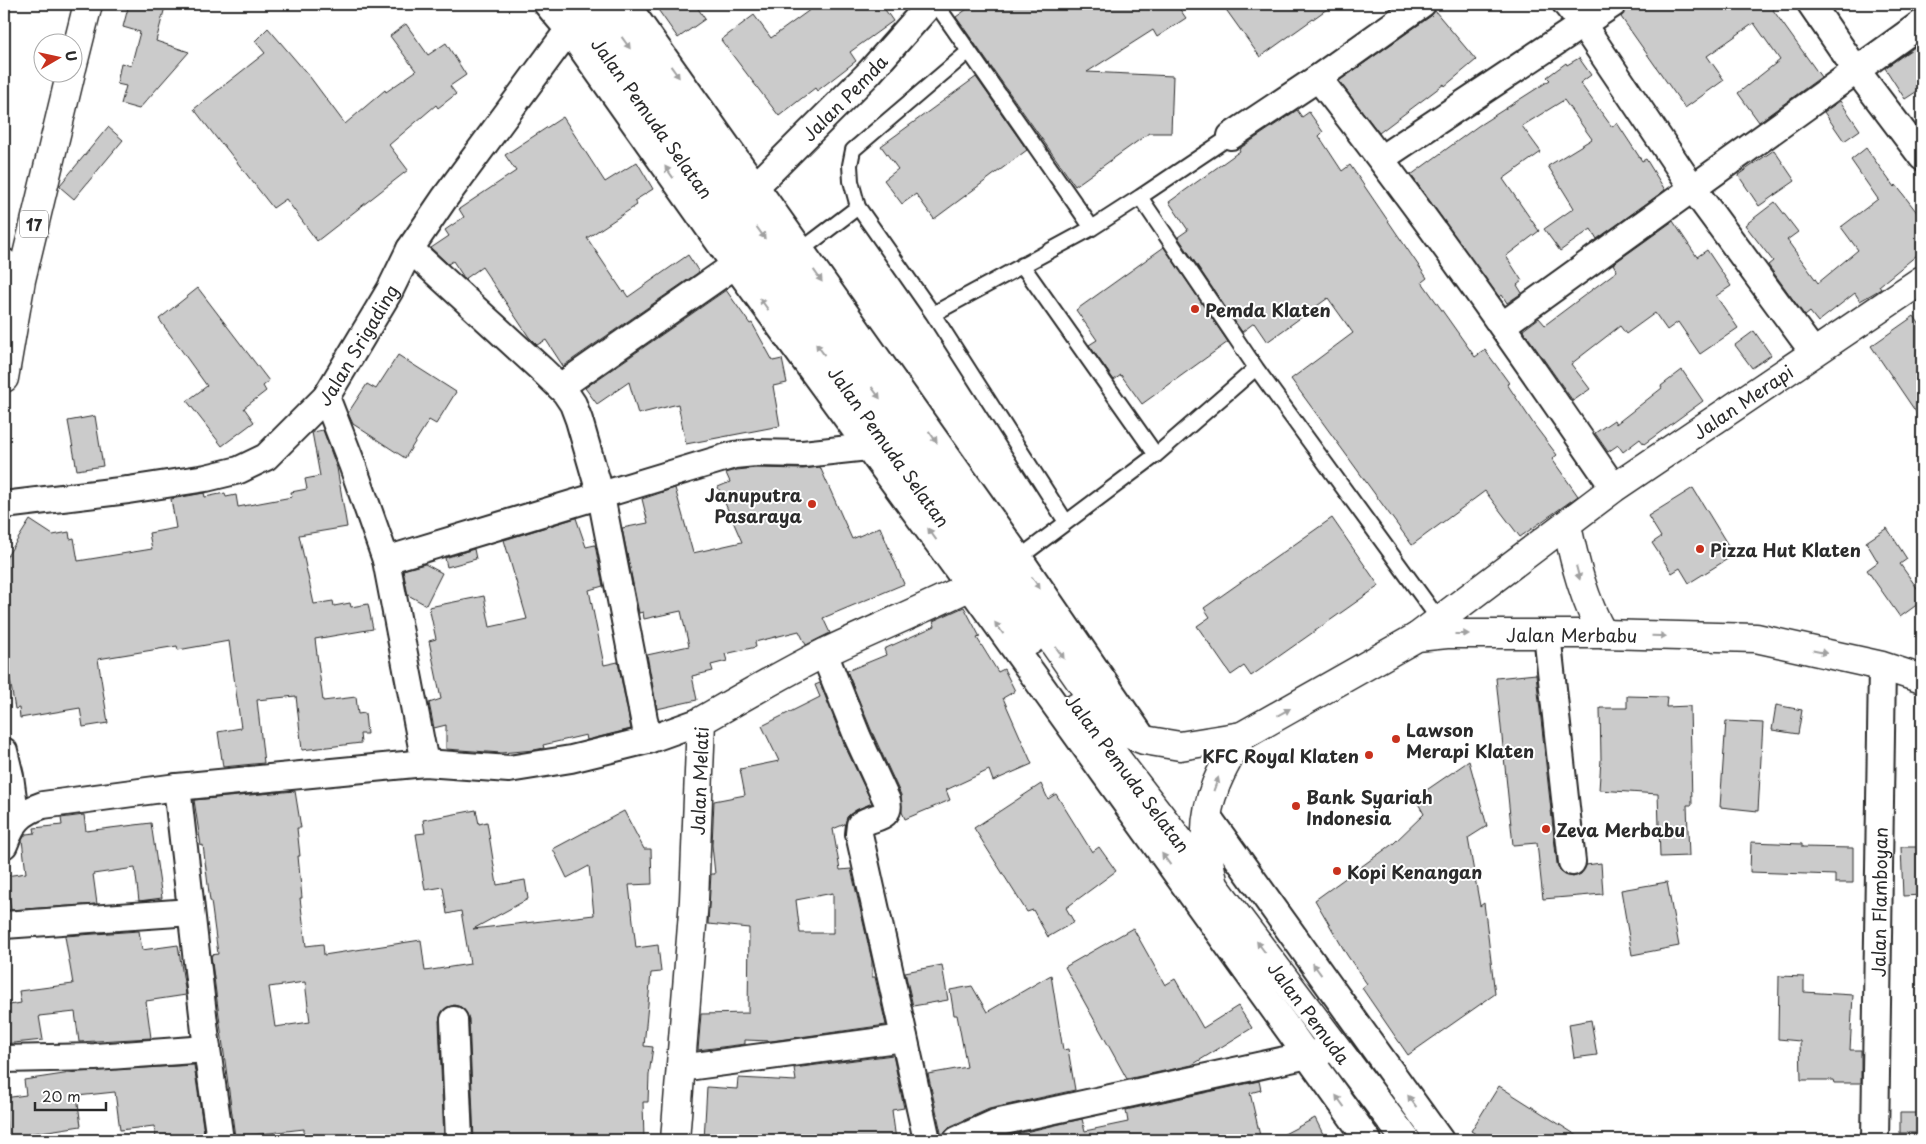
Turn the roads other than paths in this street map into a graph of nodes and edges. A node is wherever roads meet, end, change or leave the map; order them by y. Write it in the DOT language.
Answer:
graph roads {
  1 [pos="88,4"];
  2 [pos="548,4"];
  3 [pos="626,4"];
  4 [pos="930,4"];
  5 [pos="936,4"];
  6 [pos="1422,4"];
  7 [pos="1566,4"];
  8 [pos="1613,4"];
  9 [pos="1811,4"];
  10 [pos="581,11"];
  11 [pos="1922,23"];
  12 [pos="1583,25"];
  13 [pos="81,32"];
  14 [pos="968,52"];
  15 [pos="1857,70"];
  16 [pos="1318,78"];
  17 [pos="68,82"];
  18 [pos="1231,136"];
  19 [pos="1922,157"];
  20 [pos="1382,158"];
  21 [pos="1694,190"];
  22 [pos="1140,197"];
  23 [pos="740,201"];
  24 [pos="858,207"];
  25 [pos="1092,228"];
  26 [pos="410,249"];
  27 [pos="783,263"];
  28 [pos="735,265"];
  29 [pos="1022,265"];
  30 [pos="12,271"];
  31 [pos="1922,280"];
  32 [pos="933,314"];
  33 [pos="1503,326"];
  34 [pos="1814,353"];
  35 [pos="1256,368"];
  36 [pos="4,378"];
  37 [pos="560,387"];
  38 [pos="326,397"];
  39 [pos="868,447"];
  40 [pos="1156,455"];
  41 [pos="1614,488"];
  42 [pos="601,496"];
  43 [pos="4,505"];
  44 [pos="1066,522"];
  45 [pos="1567,526"];
  46 [pos="386,560"];
  47 [pos="995,574"];
  48 [pos="1440,621"];
  49 [pos="1546,634"];
  50 [pos="1604,634"];
  51 [pos="1417,637"];
  52 [pos="824,654"];
  53 [pos="1882,666"];
  54 [pos="1922,679"];
  55 [pos="701,721"];
  56 [pos="1242,736"];
  57 [pos="648,740"];
  58 [pos="1144,740"];
  59 [pos="4,751"];
  60 [pos="425,763"];
  61 [pos="177,787"];
  62 [pos="1208,817"];
  63 [pos="16,820"];
  64 [pos="4,846"];
  65 [pos="1572,862"];
  66 [pos="1213,884"];
  67 [pos="191,912"];
  68 [pos="4,925"];
  69 [pos="454,1020"];
  70 [pos="904,1038"];
  71 [pos="1337,1048"];
  72 [pos="207,1049"];
  73 [pos="1307,1055"];
  74 [pos="4,1059"];
  75 [pos="680,1068"];
  76 [pos="996,1132"];
  77 [pos="220,1140"];
  78 [pos="459,1140"];
  79 [pos="675,1140"];
  80 [pos="927,1140"];
  81 [pos="957,1140"];
  82 [pos="1368,1140"];
  83 [pos="1406,1140"];
  84 [pos="1440,1140"];
  85 [pos="1875,1140"];
  1 -- 13 [label="main road"];
  2 -- 10 [label="street"];
  3 -- 23 [label="street, one-way"];
  4 -- 23 [label="street, Jalan Pemda"];
  5 -- 14 [label="lane"];
  6 -- 16 [label="street"];
  7 -- 12 [label="street"];
  8 -- 12 [label="street"];
  9 -- 15 [label="street"];
  10 -- 23 [label="main road, Jalan Pemuda Selatan"];
  10 -- 26 [label="street, Jalan Srigading"];
  28 -- 10 [label="street, one-way"];
  11 -- 15 [label="street"];
  12 -- 20 [label="street"];
  12 -- 21 [label="street"];
  14 -- 24 [label="lane"];
  14 -- 25 [label="lane"];
  15 -- 19 [label="street"];
  15 -- 21 [label="street"];
  16 -- 18 [label="street"];
  16 -- 20 [label="street"];
  17 -- 30 [label="main road, 17"];
  18 -- 22 [label="lane"];
  20 -- 33 [label="street"];
  21 -- 33 [label="street"];
  21 -- 34 [label="street"];
  22 -- 25 [label="lane"];
  22 -- 35 [label="lane"];
  23 -- 27 [label="main road, Jalan Pemuda Selatan"];
  23 -- 27 [label="street"];
  24 -- 27 [label="lane"];
  24 -- 32 [label="lane"];
  25 -- 29 [label="lane"];
  26 -- 37 [label="street"];
  26 -- 38 [label="street, Jalan Srigading"];
  27 -- 47 [label="main road, Jalan Pemuda Selatan"];
  27 -- 47 [label="street, one-way"];
  28 -- 37 [label="street"];
  39 -- 28 [label="street, one-way"];
  29 -- 32 [label="lane"];
  29 -- 40 [label="lane"];
  30 -- 36 [label="main road, 17"];
  31 -- 34 [label="main road, Jalan Merapi"];
  32 -- 44 [label="lane"];
  33 -- 41 [label="street"];
  34 -- 41 [label="main road, Jalan Merapi"];
  35 -- 40 [label="lane"];
  35 -- 48 [label="lane"];
  37 -- 42 [label="street"];
  38 -- 43 [label="street, Jalan Srigading"];
  38 -- 46 [label="street"];
  39 -- 42 [label="street"];
  47 -- 39 [label="street, one-way"];
  40 -- 44 [label="lane"];
  41 -- 45 [label="main road, Jalan Merapi"];
  42 -- 46 [label="street"];
  42 -- 57 [label="street"];
  44 -- 47 [label="lane"];
  45 -- 48 [label="main road, Jalan Merapi"];
  45 -- 50 [label="main road, one-way"];
  46 -- 60 [label="street"];
  47 -- 52 [label="main road, Jalan Melati"];
  47 -- 58 [label="street, one-way"];
  47 -- 58 [label="main road, Jalan Pemuda Selatan, one-way"];
  47 -- 66 [label="main road, Jalan Pemuda Selatan"];
  73 -- 47 [label="street, one-way"];
  48 -- 51 [label="main road, Jalan Merapi"];
  49 -- 50 [label="main road, Jalan Merbabu"];
  51 -- 49 [label="main road, Jalan Merbabu, one-way"];
  49 -- 65 [label="street"];
  50 -- 53 [label="main road, Jalan Merbabu, one-way"];
  56 -- 51 [label="main road, Jalan Merbabu, one-way"];
  52 -- 55 [label="main road, Jalan Melati"];
  52 -- 70 [label="street"];
  53 -- 54 [label="main road, Jalan Merbabu"];
  53 -- 85 [label="street, Jalan Flamboyan"];
  55 -- 57 [label="street"];
  55 -- 75 [label="main road, Jalan Melati"];
  56 -- 58 [label="main road, Jalan Pemuda Selatan"];
  62 -- 56 [label="main road, one-way"];
  57 -- 60 [label="street"];
  59 -- 63 [label="street"];
  60 -- 61 [label="street"];
  61 -- 63 [label="street"];
  61 -- 67 [label="street"];
  62 -- 66 [label="main road"];
  84 -- 62 [label="street, one-way"];
  63 -- 64 [label="street"];
  71 -- 66 [label="main road, Jalan Pemuda, one-way"];
  67 -- 68 [label="street"];
  67 -- 72 [label="street"];
  69 -- 78 [label="street"];
  70 -- 75 [label="street"];
  70 -- 80 [label="street"];
  71 -- 73 [label="street"];
  71 -- 83 [label="main road, Jalan Pemuda"];
  72 -- 74 [label="street"];
  72 -- 77 [label="street"];
  73 -- 76 [label="street"];
  82 -- 73 [label="street, one-way"];
  75 -- 79 [label="main road, Jalan Melati"];
  76 -- 81 [label="street"];
}
